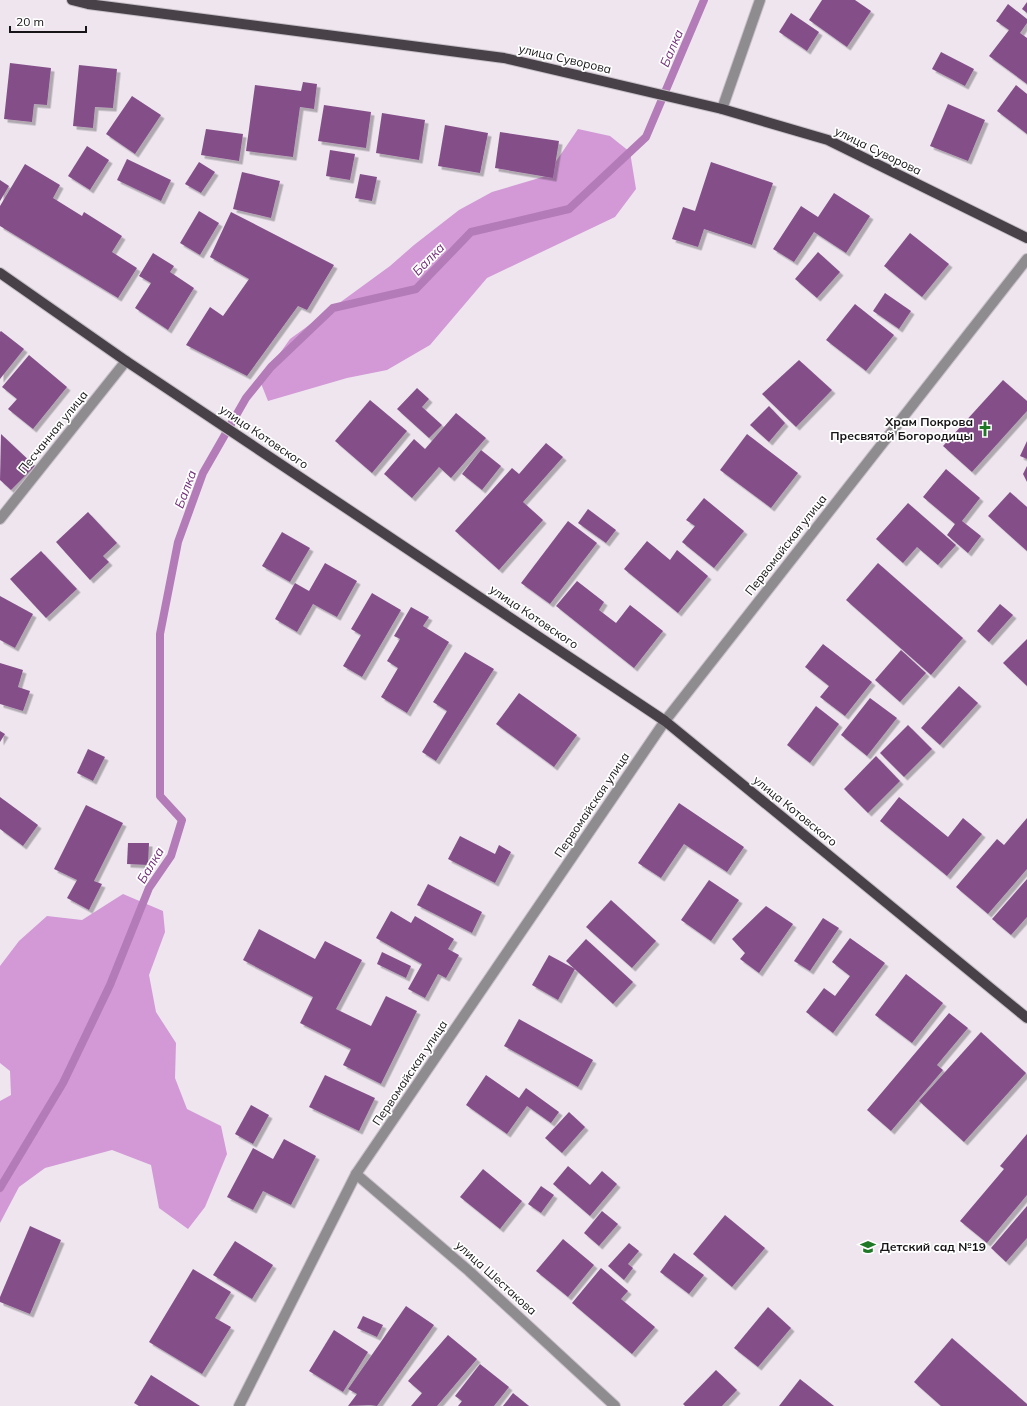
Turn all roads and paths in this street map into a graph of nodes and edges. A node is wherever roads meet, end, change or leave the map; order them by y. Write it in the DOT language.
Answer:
graph roads {
  1 [pos="72,0"];
  2 [pos="760,0"];
  3 [pos="722,109"];
  4 [pos="1027,238"];
  5 [pos="1027,258"];
  6 [pos="0,273"];
  7 [pos="126,361"];
  8 [pos="0,519"];
  9 [pos="665,721"];
  10 [pos="1027,1018"];
  11 [pos="356,1174"];
  12 [pos="239,1406"];
  13 [pos="615,1406"];
  1 -- 3 [label="main road, улица Суворова"];
  2 -- 3 [label="street"];
  3 -- 4 [label="main road, улица Суворова"];
  5 -- 9 [label="street, Первомайская улица"];
  6 -- 7 [label="main road, улица Котовского"];
  7 -- 8 [label="street, Песчанная улица"];
  7 -- 9 [label="main road, улица Котовского"];
  9 -- 10 [label="main road, улица Котовского"];
  9 -- 11 [label="street, Первомайская улица"];
  11 -- 12 [label="street, Первомайская улица"];
  11 -- 13 [label="street, улица Шестакова"];
}
